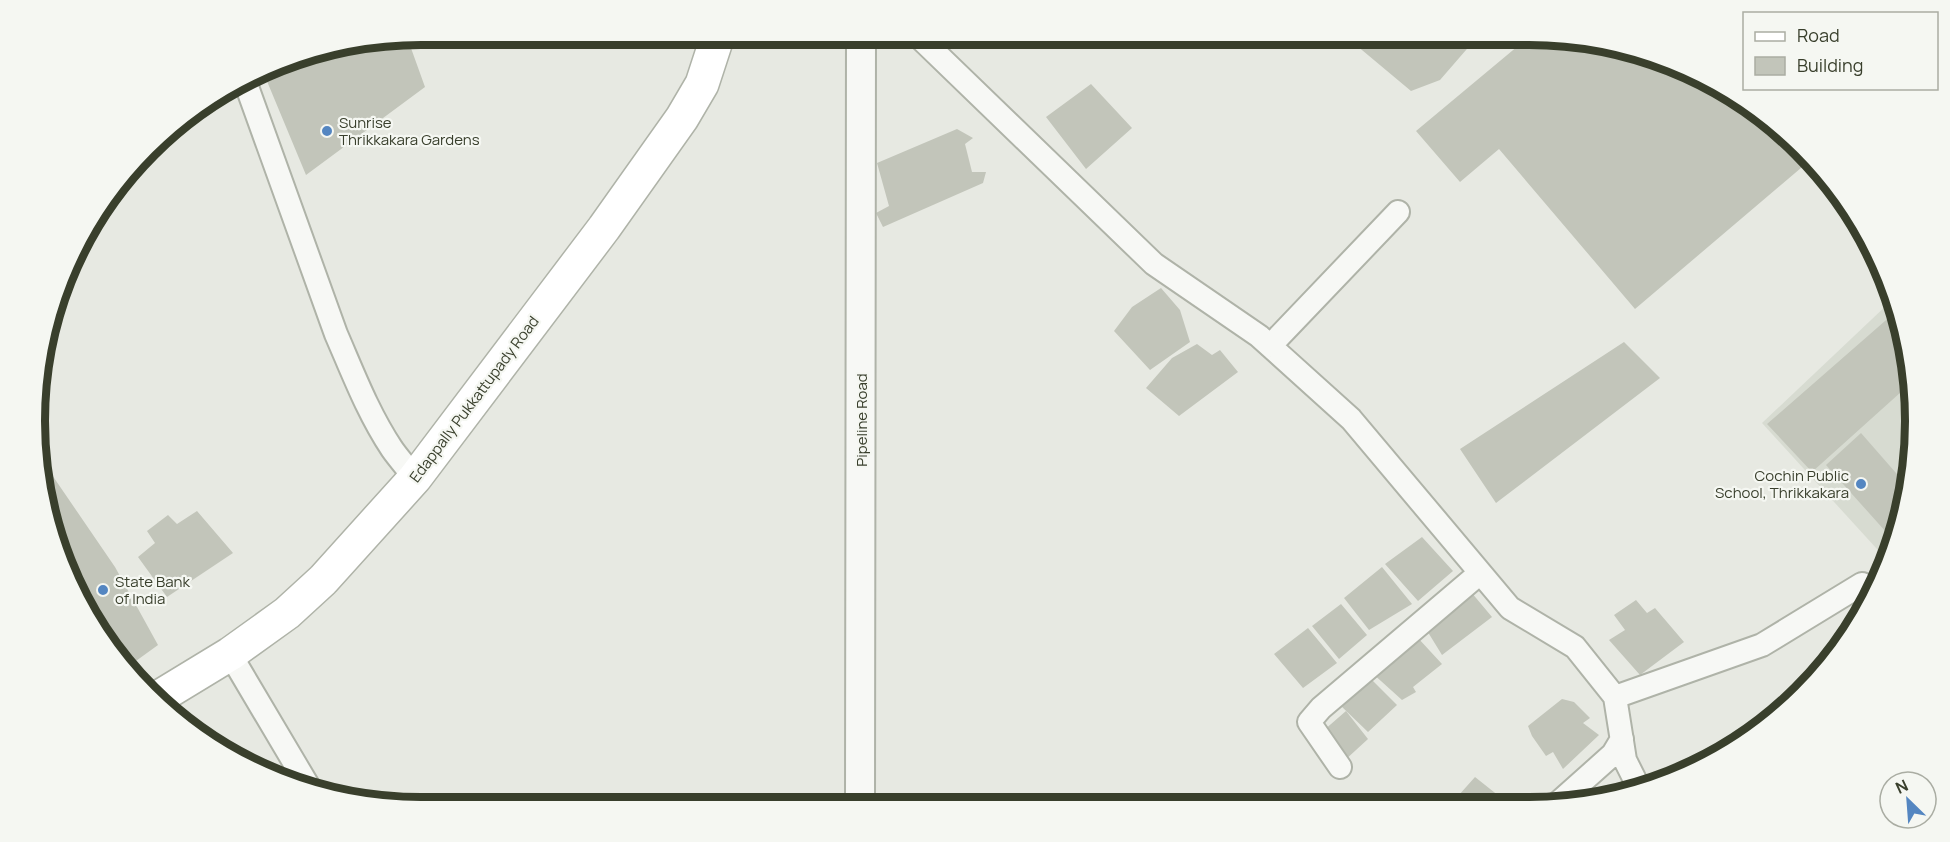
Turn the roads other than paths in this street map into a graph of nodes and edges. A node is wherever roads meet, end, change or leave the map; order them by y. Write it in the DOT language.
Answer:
graph roads {
  1 [pos="714,45"];
  2 [pos="861,45"];
  3 [pos="928,45"];
  4 [pos="247,88"];
  5 [pos="1398,212"];
  6 [pos="1270,346"];
  7 [pos="415,478"];
  8 [pos="1480,573"];
  9 [pos="1862,584"];
  10 [pos="230,654"];
  11 [pos="163,695"];
  12 [pos="1615,697"];
  13 [pos="1622,739"];
  14 [pos="1340,767"];
  15 [pos="303,778"];
  16 [pos="1636,781"];
  17 [pos="1567,795"];
  18 [pos="860,797"];
  1 -- 7 [label="main road, Edappally Pukkattupady Road"];
  2 -- 18 [label="street, Pipeline Road"];
  3 -- 6 [label="street"];
  4 -- 7 [label="street"];
  5 -- 6 [label="street"];
  6 -- 8 [label="street"];
  7 -- 10 [label="main road, Edappally Pukkattupady Road"];
  8 -- 12 [label="street"];
  8 -- 14 [label="street"];
  9 -- 12 [label="street"];
  10 -- 11 [label="main road, Edappally Pukkattupady Road"];
  10 -- 15 [label="street"];
  12 -- 13 [label="street"];
  13 -- 16 [label="street"];
  13 -- 17 [label="street"];
}
